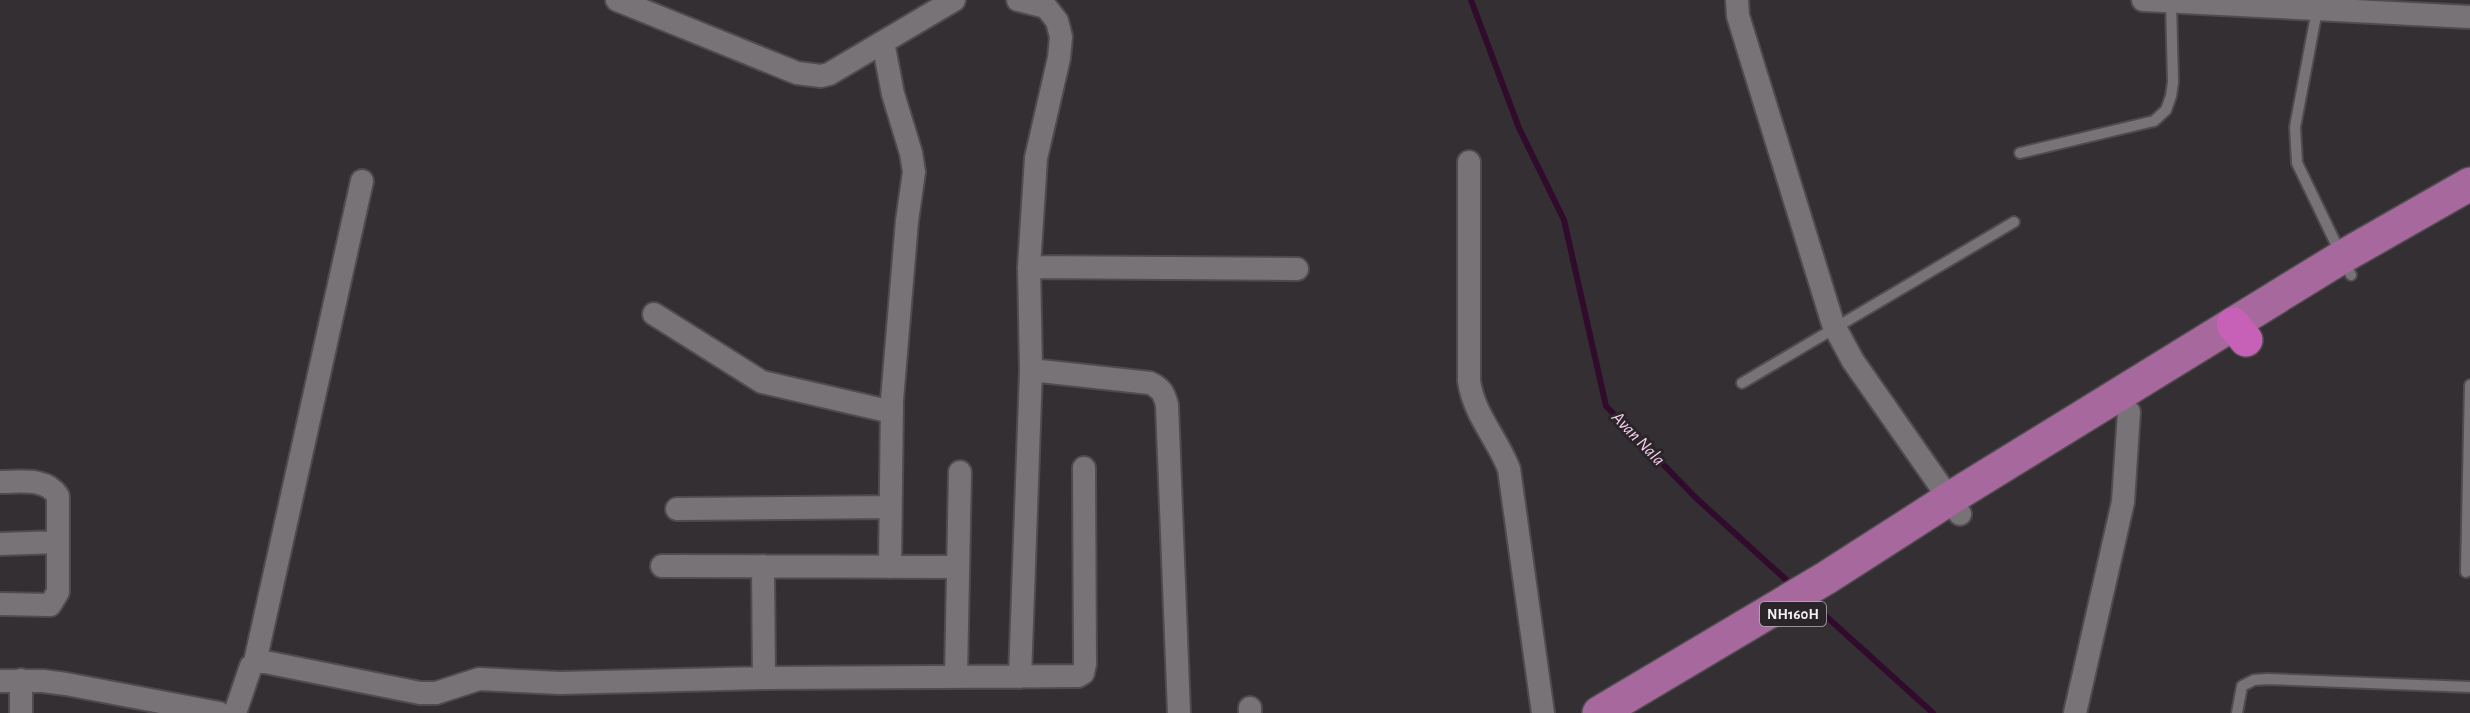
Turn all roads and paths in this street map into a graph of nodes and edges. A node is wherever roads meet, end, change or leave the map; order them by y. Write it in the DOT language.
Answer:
graph roads {
  1 [pos="617,0"];
  2 [pos="954,0"];
  3 [pos="1018,0"];
  4 [pos="1737,0"];
  5 [pos="2143,0"];
  6 [pos="2171,1"];
  7 [pos="2229,2"];
  8 [pos="2288,4"];
  9 [pos="2347,6"];
  10 [pos="2419,8"];
  11 [pos="2317,10"];
  12 [pos="2470,17"];
  13 [pos="883,42"];
  14 [pos="2020,153"];
  15 [pos="1469,162"];
  16 [pos="362,181"];
  17 [pos="2470,184"];
  18 [pos="2470,207"];
  19 [pos="2014,222"];
  20 [pos="2346,266"];
  21 [pos="1029,267"];
  22 [pos="1297,269"];
  23 [pos="654,314"];
  24 [pos="1836,329"];
  25 [pos="2239,332"];
  26 [pos="1031,370"];
  27 [pos="1742,383"];
  28 [pos="2470,386"];
  29 [pos="892,412"];
  30 [pos="2129,412"];
  31 [pos="1084,468"];
  32 [pos="960,472"];
  33 [pos="0,482"];
  34 [pos="890,507"];
  35 [pos="1954,507"];
  36 [pos="677,509"];
  37 [pos="58,542"];
  38 [pos="0,544"];
  39 [pos="662,566"];
  40 [pos="763,566"];
  41 [pos="890,567"];
  42 [pos="958,567"];
  43 [pos="2466,572"];
  44 [pos="0,604"];
  45 [pos="1748,633"];
  46 [pos="255,662"];
  47 [pos="956,676"];
  48 [pos="1020,677"];
  49 [pos="764,678"];
  50 [pos="10,681"];
  51 [pos="2470,687"];
  52 [pos="21,713"];
  53 [pos="219,713"];
  54 [pos="236,713"];
  55 [pos="1179,713"];
  56 [pos="1543,713"];
  57 [pos="1599,713"];
  58 [pos="1632,713"];
  59 [pos="2075,713"];
  60 [pos="2237,713"];
  1 -- 13 [label="street"];
  2 -- 13 [label="street"];
  3 -- 21 [label="street"];
  4 -- 24 [label="street"];
  5 -- 6 [label="street"];
  6 -- 7 [label="street"];
  6 -- 14 [label="lane"];
  7 -- 8 [label="street"];
  8 -- 11 [label="street"];
  9 -- 10 [label="street"];
  9 -- 11 [label="street"];
  10 -- 12 [label="street"];
  11 -- 20 [label="lane"];
  13 -- 29 [label="street"];
  15 -- 56 [label="street"];
  16 -- 46 [label="street"];
  17 -- 20 [label="main road"];
  18 -- 20 [label="main road"];
  19 -- 24 [label="lane"];
  20 -- 25 [label="main road"];
  21 -- 22 [label="street"];
  21 -- 26 [label="street"];
  23 -- 29 [label="street"];
  24 -- 27 [label="lane"];
  24 -- 35 [label="street"];
  25 -- 30 [label="main road"];
  25 -- 35 [label="main road"];
  26 -- 48 [label="street"];
  26 -- 55 [label="street"];
  28 -- 43 [label="lane"];
  29 -- 34 [label="street"];
  30 -- 35 [label="main road"];
  30 -- 59 [label="street"];
  31 -- 48 [label="street"];
  32 -- 42 [label="street"];
  33 -- 37 [label="street"];
  34 -- 36 [label="street"];
  34 -- 41 [label="street"];
  35 -- 45 [label="main road, NH160H"];
  37 -- 38 [label="street"];
  37 -- 44 [label="street"];
  39 -- 40 [label="street"];
  40 -- 41 [label="street"];
  40 -- 49 [label="street"];
  41 -- 42 [label="street"];
  42 -- 47 [label="street"];
  45 -- 57 [label="main road"];
  45 -- 58 [label="main road"];
  46 -- 49 [label="street"];
  46 -- 54 [label="street"];
  47 -- 48 [label="street"];
  47 -- 49 [label="street"];
  50 -- 52 [label="street"];
  50 -- 53 [label="street"];
  51 -- 60 [label="lane"];
}
